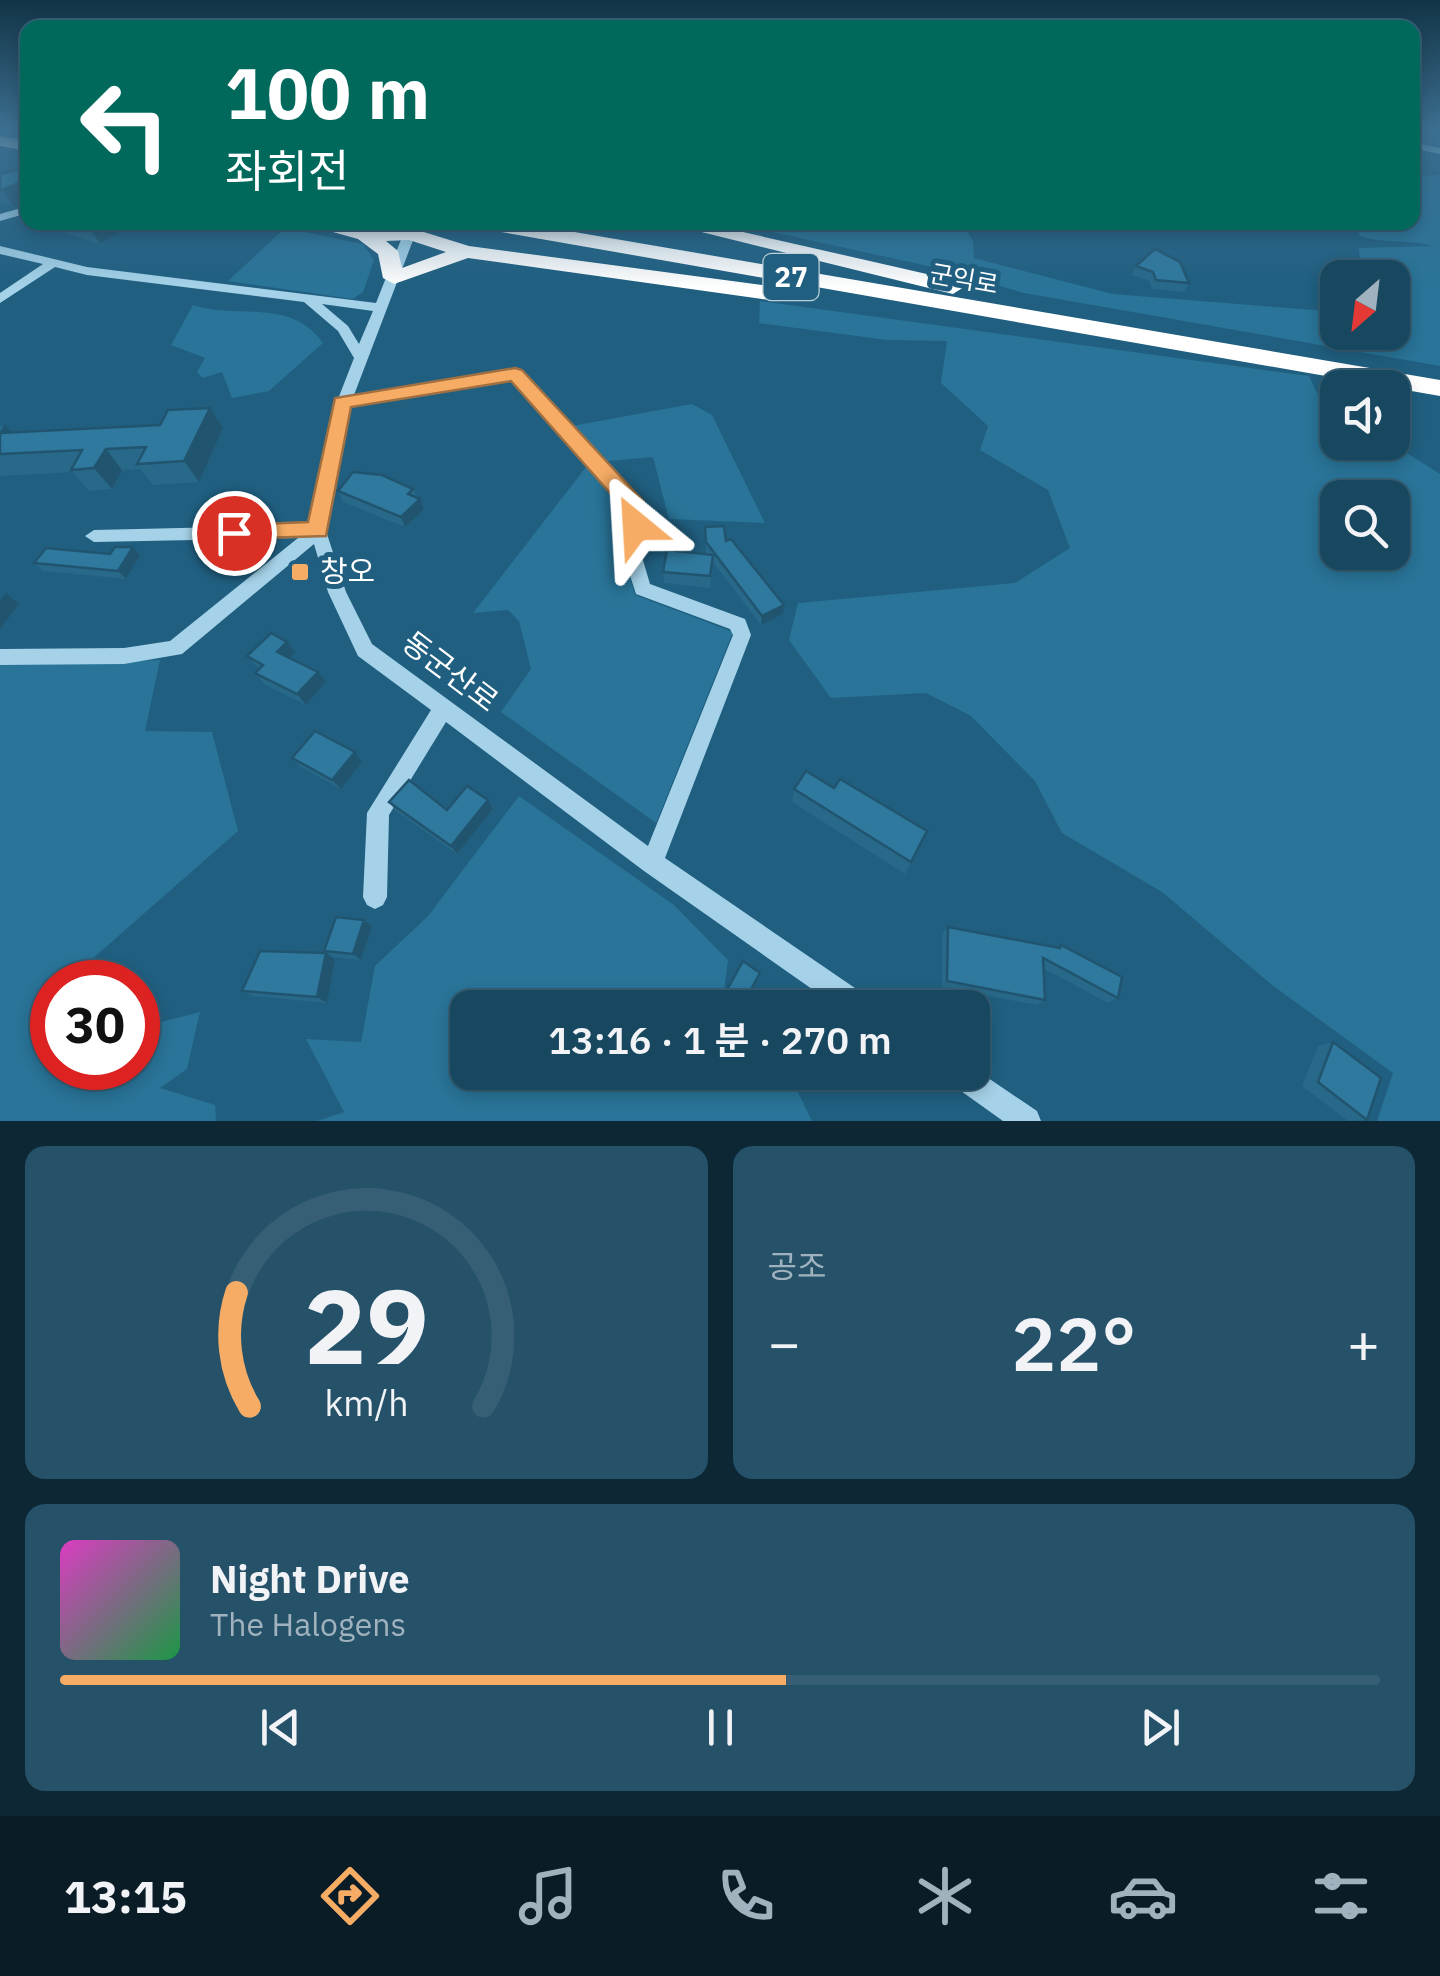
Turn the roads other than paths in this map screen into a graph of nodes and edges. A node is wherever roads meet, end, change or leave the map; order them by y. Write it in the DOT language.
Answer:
graph roads {
  1 [pos="346,230"];
  2 [pos="397,230"];
  3 [pos="412,230"];
  4 [pos="417,230"];
  5 [pos="524,230"];
  6 [pos="589,230"];
  7 [pos="708,230"];
  8 [pos="365,234"];
  9 [pos="0,250"];
  10 [pos="466,252"];
  11 [pos="53,263"];
  12 [pos="394,278"];
  13 [pos="307,298"];
  14 [pos="0,299"];
  15 [pos="1004,301"];
  16 [pos="382,308"];
  17 [pos="1103,331"];
  18 [pos="361,358"];
  19 [pos="1440,373"];
  20 [pos="1440,388"];
  21 [pos="342,402"];
  22 [pos="318,530"];
  23 [pos="94,536"];
  24 [pos="0,657"];
  25 [pos="444,708"];
  26 [pos="652,863"];
  27 [pos="375,897"];
  28 [pos="836,990"];
  29 [pos="982,1090"];
  30 [pos="1027,1121"];
  1 -- 8 [label="highway"];
  2 -- 8 [label="highway"];
  3 -- 12 [label="street, 동군산로"];
  4 -- 10 [label="highway"];
  5 -- 17 [label="highway, 군익로 / 27"];
  6 -- 15 [label="highway, 군익로 / 27"];
  7 -- 15 [label="highway"];
  8 -- 12 [label="highway"];
  9 -- 11 [label="street"];
  10 -- 12 [label="highway"];
  10 -- 17 [label="highway"];
  11 -- 13 [label="street"];
  11 -- 14 [label="street"];
  12 -- 16 [label="street, 동군산로"];
  13 -- 16 [label="street"];
  13 -- 18 [label="street"];
  15 -- 19 [label="highway, 군익로 / 27"];
  16 -- 18 [label="street, 동군산로"];
  17 -- 20 [label="highway, 군익로 / 27"];
  18 -- 21 [label="street, 동군산로"];
  21 -- 22 [label="street, 동군산로"];
  21 -- 26 [label="street"];
  22 -- 23 [label="street"];
  22 -- 24 [label="street"];
  22 -- 25 [label="street, 동군산로"];
  25 -- 26 [label="street, 동군산로"];
  25 -- 27 [label="street"];
  26 -- 28 [label="street, 동군산로"];
  29 -- 30 [label="street"];
}
